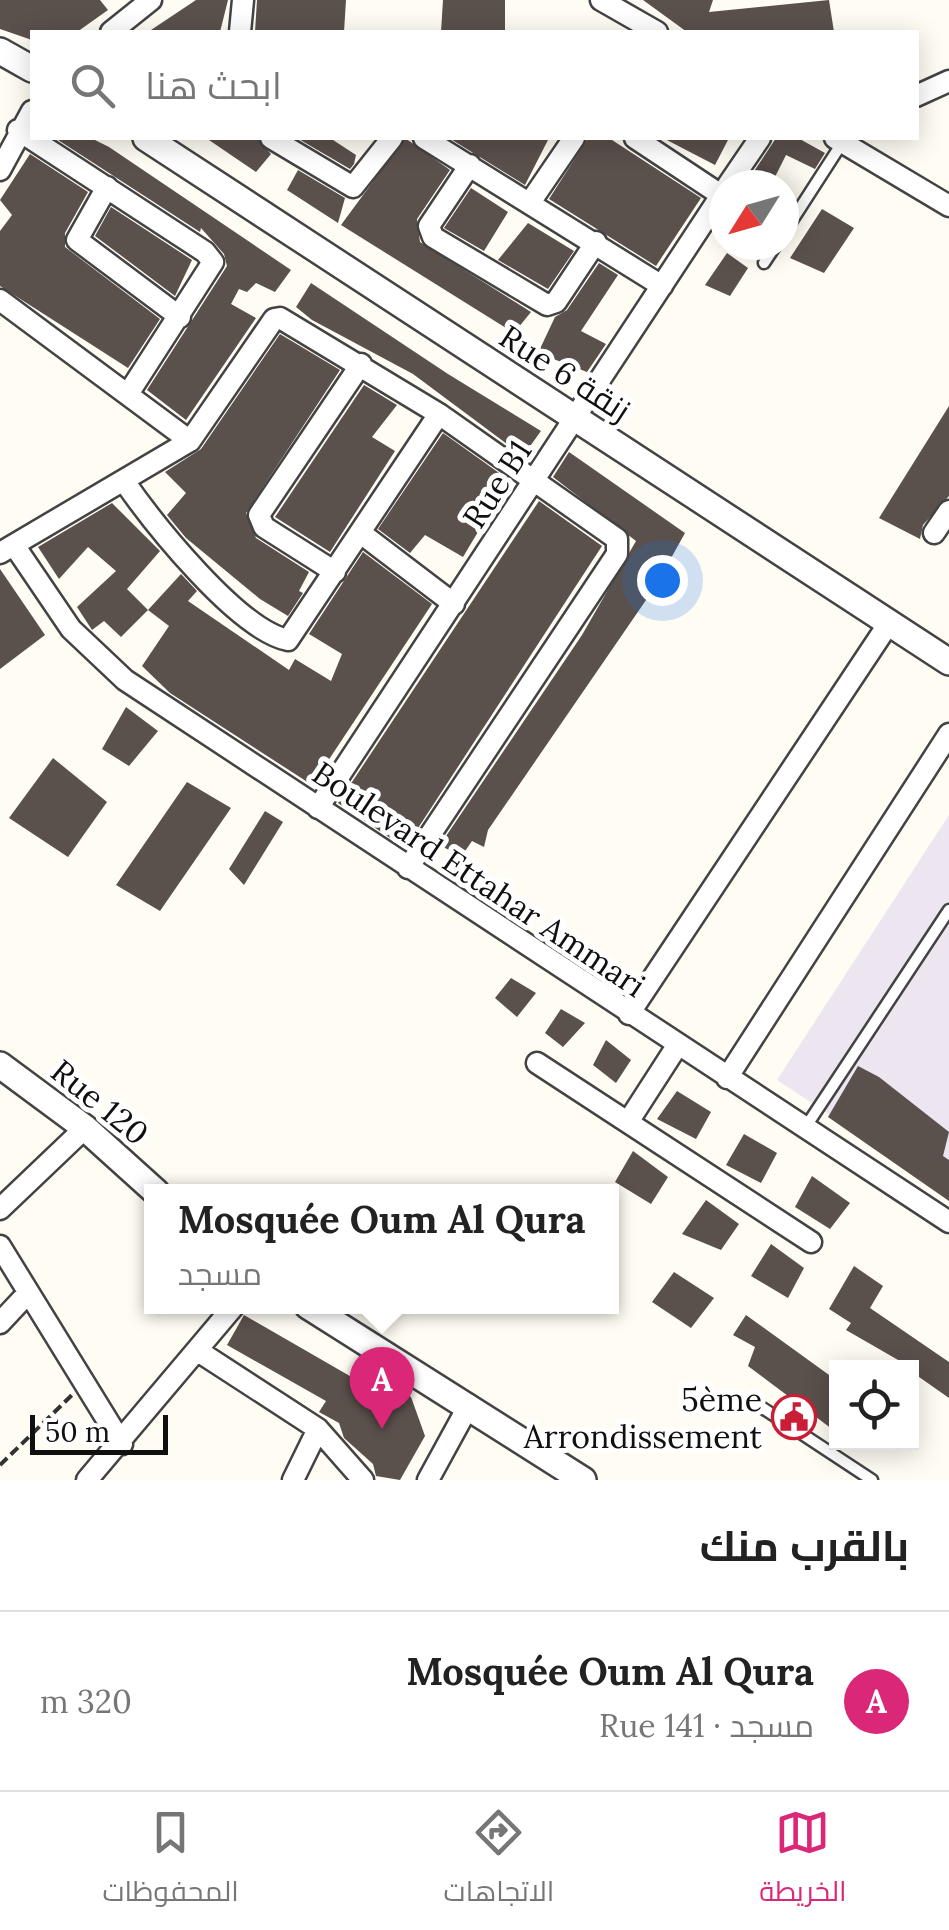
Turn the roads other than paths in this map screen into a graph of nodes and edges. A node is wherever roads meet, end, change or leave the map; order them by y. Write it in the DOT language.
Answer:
graph roads {
  1 [pos="115,0"];
  2 [pos="151,0"];
  3 [pos="243,0"];
  4 [pos="601,0"];
  5 [pos="119,26"];
  6 [pos="644,29"];
  7 [pos="240,30"];
  8 [pos="0,51"];
  9 [pos="30,68"];
  10 [pos="949,81"];
  11 [pos="919,95"];
  12 [pos="30,114"];
  13 [pos="18,130"];
  14 [pos="30,138"];
  15 [pos="34,140"];
  16 [pos="149,140"];
  17 [pos="274,140"];
  18 [pos="390,140"];
  19 [pos="427,140"];
  20 [pos="573,140"];
  21 [pos="638,140"];
  22 [pos="759,140"];
  23 [pos="838,140"];
  24 [pos="470,165"];
  25 [pos="0,170"];
  26 [pos="739,170"];
  27 [pos="709,182"];
  28 [pos="107,187"];
  29 [pos="532,202"];
  30 [pos="799,206"];
  31 [pos="949,206"];
  32 [pos="709,215"];
  33 [pos="596,242"];
  34 [pos="767,260"];
  35 [pos="764,264"];
  36 [pos="662,286"];
  37 [pos="0,300"];
  38 [pos="180,316"];
  39 [pos="361,364"];
  40 [pos="128,394"];
  41 [pos="439,414"];
  42 [pos="574,419"];
  43 [pos="190,441"];
  44 [pos="535,480"];
  45 [pos="124,481"];
  46 [pos="949,512"];
  47 [pos="934,533"];
  48 [pos="362,534"];
  49 [pos="7,549"];
  50 [pos="336,572"];
  51 [pos="454,604"];
  52 [pos="888,623"];
  53 [pos="949,662"];
  54 [pos="949,734"];
  55 [pos="318,808"];
  56 [pos="408,868"];
  57 [pos="949,910"];
  58 [pos="629,1014"];
  59 [pos="676,1046"];
  60 [pos="537,1063"];
  61 [pos="0,1065"];
  62 [pos="727,1078"];
  63 [pos="628,1122"];
  64 [pos="85,1128"];
  65 [pos="806,1128"];
  66 [pos="147,1184"];
  67 [pos="0,1209"];
  68 [pos="949,1222"];
  69 [pos="811,1242"];
  70 [pos="0,1246"];
  71 [pos="28,1294"];
  72 [pos="228,1314"];
  73 [pos="321,1314"];
  74 [pos="0,1322"];
  75 [pos="198,1351"];
  76 [pos="754,1404"];
  77 [pos="469,1405"];
  78 [pos="318,1429"];
  79 [pos="122,1444"];
  80 [pos="87,1480"];
  81 [pos="293,1480"];
  82 [pos="363,1480"];
  83 [pos="428,1480"];
  84 [pos="583,1480"];
  85 [pos="872,1480"];
  1 -- 5 [label="street"];
  2 -- 5 [label="street"];
  3 -- 7 [label="street"];
  4 -- 6 [label="street"];
  8 -- 9 [label="street"];
  10 -- 11 [label="street"];
  12 -- 13 [label="street"];
  13 -- 14 [label="street"];
  13 -- 25 [label="street"];
  15 -- 28 [label="street"];
  16 -- 42 [label="street, Rue 6 زنقة"];
  17 -- 18 [label="street"];
  19 -- 24 [label="street"];
  20 -- 29 [label="street"];
  21 -- 27 [label="street"];
  22 -- 26 [label="street, Rue B1"];
  23 -- 30 [label="lane"];
  23 -- 31 [label="street"];
  24 -- 29 [label="street"];
  24 -- 33 [label="street"];
  28 -- 38 [label="street"];
  28 -- 38 [label="street"];
  29 -- 33 [label="street"];
  32 -- 36 [label="street, Rue B1"];
  33 -- 36 [label="street"];
  34 -- 35 [label="lane"];
  36 -- 42 [label="street, Rue B1"];
  37 -- 40 [label="street"];
  38 -- 40 [label="street"];
  39 -- 41 [label="street"];
  39 -- 43 [label="street"];
  39 -- 50 [label="street"];
  40 -- 43 [label="street"];
  41 -- 44 [label="street"];
  41 -- 48 [label="street"];
  42 -- 44 [label="street, Rue B1"];
  42 -- 52 [label="street, Rue 6 زنقة"];
  43 -- 45 [label="street"];
  44 -- 51 [label="street, Rue B1"];
  44 -- 56 [label="street"];
  45 -- 49 [label="street"];
  45 -- 50 [label="street"];
  46 -- 47 [label="street"];
  48 -- 50 [label="street"];
  48 -- 51 [label="street"];
  49 -- 55 [label="street, Boulevard Ettahar Ammari"];
  51 -- 55 [label="street, Rue B1"];
  52 -- 53 [label="street, Rue 6 زنقة"];
  52 -- 58 [label="street"];
  54 -- 62 [label="street"];
  55 -- 56 [label="street, Boulevard Ettahar Ammari"];
  56 -- 58 [label="street, Boulevard Ettahar Ammari"];
  57 -- 65 [label="lane"];
  58 -- 59 [label="street, Boulevard Ettahar Ammari"];
  59 -- 62 [label="street, Boulevard Ettahar Ammari"];
  59 -- 63 [label="street"];
  60 -- 63 [label="street"];
  61 -- 64 [label="street, Rue 120"];
  62 -- 65 [label="street, Boulevard Ettahar Ammari"];
  63 -- 69 [label="street"];
  64 -- 66 [label="street, Rue 120"];
  64 -- 67 [label="street"];
  65 -- 68 [label="street, Boulevard Ettahar Ammari"];
  70 -- 71 [label="street"];
  71 -- 74 [label="street"];
  71 -- 79 [label="street"];
  72 -- 75 [label="street"];
  73 -- 77 [label="street"];
  75 -- 78 [label="street"];
  75 -- 79 [label="street"];
  76 -- 85 [label="lane"];
  77 -- 83 [label="street"];
  77 -- 84 [label="street"];
  78 -- 81 [label="street"];
  78 -- 82 [label="street"];
  79 -- 80 [label="street"];
}
